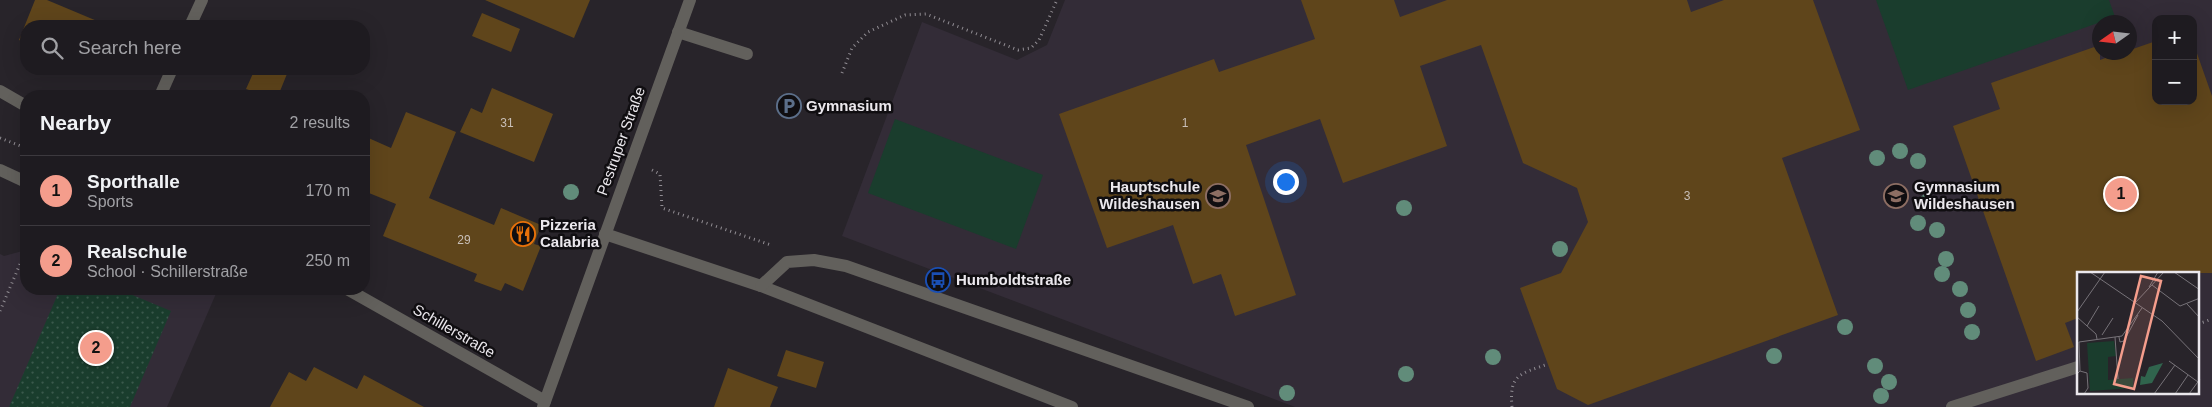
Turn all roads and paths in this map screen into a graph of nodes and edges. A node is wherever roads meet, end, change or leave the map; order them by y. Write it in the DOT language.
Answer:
graph roads {
  1 [pos="202,0"];
  2 [pos="690,0"];
  3 [pos="1057,0"];
  4 [pos="193,20"];
  5 [pos="678,32"];
  6 [pos="747,54"];
  7 [pos="842,73"];
  8 [pos="169,75"];
  9 [pos="163,90"];
  10 [pos="0,91"];
  11 [pos="20,103"];
  12 [pos="0,138"];
  13 [pos="20,146"];
  14 [pos="630,160"];
  15 [pos="0,170"];
  16 [pos="20,179"];
  17 [pos="605,234"];
  18 [pos="778,248"];
  19 [pos="20,264"];
  20 [pos="761,286"];
  21 [pos="357,295"];
  22 [pos="0,312"];
  23 [pos="2212,319"];
  24 [pos="2200,323"];
  25 [pos="1548,364"];
  26 [pos="2077,367"];
  27 [pos="544,404"];
  28 [pos="1072,407"];
  29 [pos="1248,407"];
  30 [pos="1512,407"];
  31 [pos="1952,407"];
  1 -- 4 [label="street"];
  2 -- 5 [label="street, Pestruper Straße"];
  3 -- 7 [label="path"];
  5 -- 6 [label="street"];
  5 -- 14 [label="street, Pestruper Straße"];
  8 -- 9 [label="street"];
  10 -- 11 [label="street"];
  12 -- 13 [label="path"];
  14 -- 17 [label="street, Pestruper Straße"];
  14 -- 18 [label="path"];
  15 -- 16 [label="street"];
  17 -- 20 [label="street"];
  17 -- 27 [label="street, Pestruper Straße"];
  19 -- 22 [label="path"];
  20 -- 28 [label="street"];
  20 -- 29 [label="street"];
  21 -- 27 [label="street, Schillerstraße"];
  23 -- 24 [label="path"];
  25 -- 30 [label="path"];
  26 -- 31 [label="street"];
}
